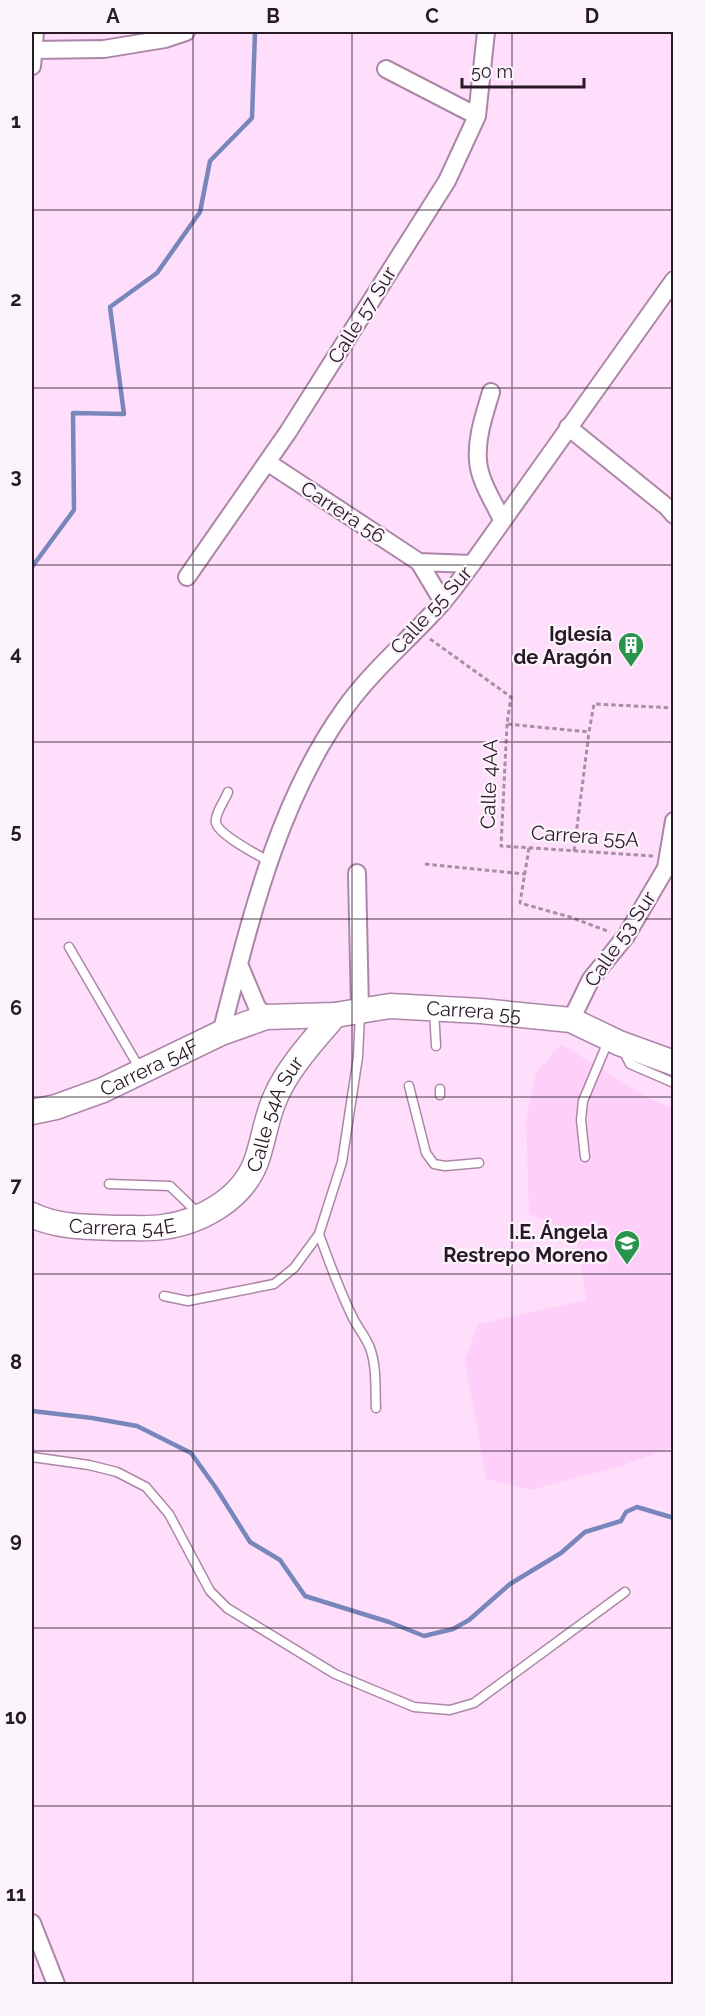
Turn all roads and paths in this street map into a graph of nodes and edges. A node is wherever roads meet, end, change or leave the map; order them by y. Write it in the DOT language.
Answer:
graph roads {
  1 [pos="35,32"];
  2 [pos="186,32"];
  3 [pos="486,32"];
  4 [pos="32,50"];
  5 [pos="32,66"];
  6 [pos="386,69"];
  7 [pos="477,116"];
  8 [pos="674,280"];
  9 [pos="490,392"];
  10 [pos="568,427"];
  11 [pos="267,462"];
  12 [pos="674,515"];
  13 [pos="502,520"];
  14 [pos="419,562"];
  15 [pos="472,564"];
  16 [pos="187,577"];
  17 [pos="443,602"];
  18 [pos="417,629"];
  19 [pos="674,708"];
  20 [pos="507,724"];
  21 [pos="589,732"];
  22 [pos="228,792"];
  23 [pos="674,821"];
  24 [pos="501,846"];
  25 [pos="529,848"];
  26 [pos="574,851"];
  27 [pos="668,857"];
  28 [pos="270,862"];
  29 [pos="425,864"];
  30 [pos="357,873"];
  31 [pos="525,874"];
  32 [pos="626,936"];
  33 [pos="69,947"];
  34 [pos="239,964"];
  35 [pos="434,1008"];
  36 [pos="360,1010"];
  37 [pos="335,1015"];
  38 [pos="266,1017"];
  39 [pos="571,1020"];
  40 [pos="221,1033"];
  41 [pos="614,1041"];
  42 [pos="436,1046"];
  43 [pos="674,1064"];
  44 [pos="141,1071"];
  45 [pos="674,1083"];
  46 [pos="409,1086"];
  47 [pos="32,1112"];
  48 [pos="585,1157"];
  49 [pos="479,1163"];
  50 [pos="109,1185"];
  51 [pos="206,1214"];
  52 [pos="32,1215"];
  53 [pos="319,1234"];
  54 [pos="164,1296"];
  55 [pos="376,1408"];
  56 [pos="32,1457"];
  57 [pos="625,1592"];
  58 [pos="32,1923"];
  59 [pos="56,1984"];
  1 -- 4 [label="street"];
  2 -- 4 [label="street"];
  3 -- 7 [label="street, Calle 57 Sur"];
  4 -- 5 [label="street"];
  6 -- 7 [label="street"];
  7 -- 11 [label="street, Calle 57 Sur"];
  8 -- 10 [label="street, Calle 55 Sur"];
  9 -- 13 [label="street"];
  10 -- 12 [label="street"];
  10 -- 13 [label="street, Calle 55 Sur"];
  11 -- 14 [label="street, Carrera 56"];
  11 -- 16 [label="street, Calle 57 Sur"];
  13 -- 15 [label="street, Calle 55 Sur"];
  14 -- 15 [label="street"];
  14 -- 17 [label="street, Carrera 56"];
  15 -- 17 [label="street, Calle 55 Sur"];
  17 -- 18 [label="street, Calle 55 Sur"];
  18 -- 20 [label="path, Calle 4AA"];
  18 -- 28 [label="street, Calle 55 Sur"];
  19 -- 21 [label="path"];
  20 -- 21 [label="path"];
  20 -- 24 [label="path, Calle 4AA"];
  21 -- 26 [label="path"];
  22 -- 28 [label="lane"];
  23 -- 27 [label="street, Calle 53 Sur"];
  24 -- 25 [label="path, Carrera 55A"];
  25 -- 26 [label="path, Carrera 55A"];
  25 -- 31 [label="path"];
  26 -- 27 [label="path, Carrera 55A"];
  27 -- 32 [label="street, Calle 53 Sur"];
  28 -- 34 [label="street, Calle 55 Sur"];
  29 -- 31 [label="path"];
  30 -- 36 [label="street"];
  31 -- 32 [label="path"];
  32 -- 39 [label="street, Calle 53 Sur"];
  33 -- 44 [label="lane"];
  34 -- 38 [label="street"];
  34 -- 40 [label="street, Calle 55 Sur"];
  35 -- 36 [label="main road, Carrera 55"];
  35 -- 39 [label="main road, Carrera 55"];
  35 -- 42 [label="lane"];
  36 -- 37 [label="main road, Carrera 55"];
  36 -- 53 [label="lane"];
  37 -- 38 [label="main road, Carrera 55"];
  37 -- 51 [label="main road, Calle 54A Sur"];
  38 -- 40 [label="main road, Carrera 54F"];
  39 -- 41 [label="main road, Carrera 55"];
  40 -- 44 [label="main road, Carrera 54F"];
  41 -- 43 [label="main road, Carrera 55"];
  41 -- 45 [label="lane"];
  41 -- 48 [label="lane"];
  44 -- 47 [label="main road, Carrera 54F"];
  46 -- 49 [label="lane"];
  50 -- 51 [label="lane"];
  51 -- 52 [label="main road, Carrera 54E"];
  53 -- 54 [label="lane"];
  53 -- 55 [label="lane"];
  56 -- 57 [label="lane"];
  58 -- 59 [label="street"];
}
